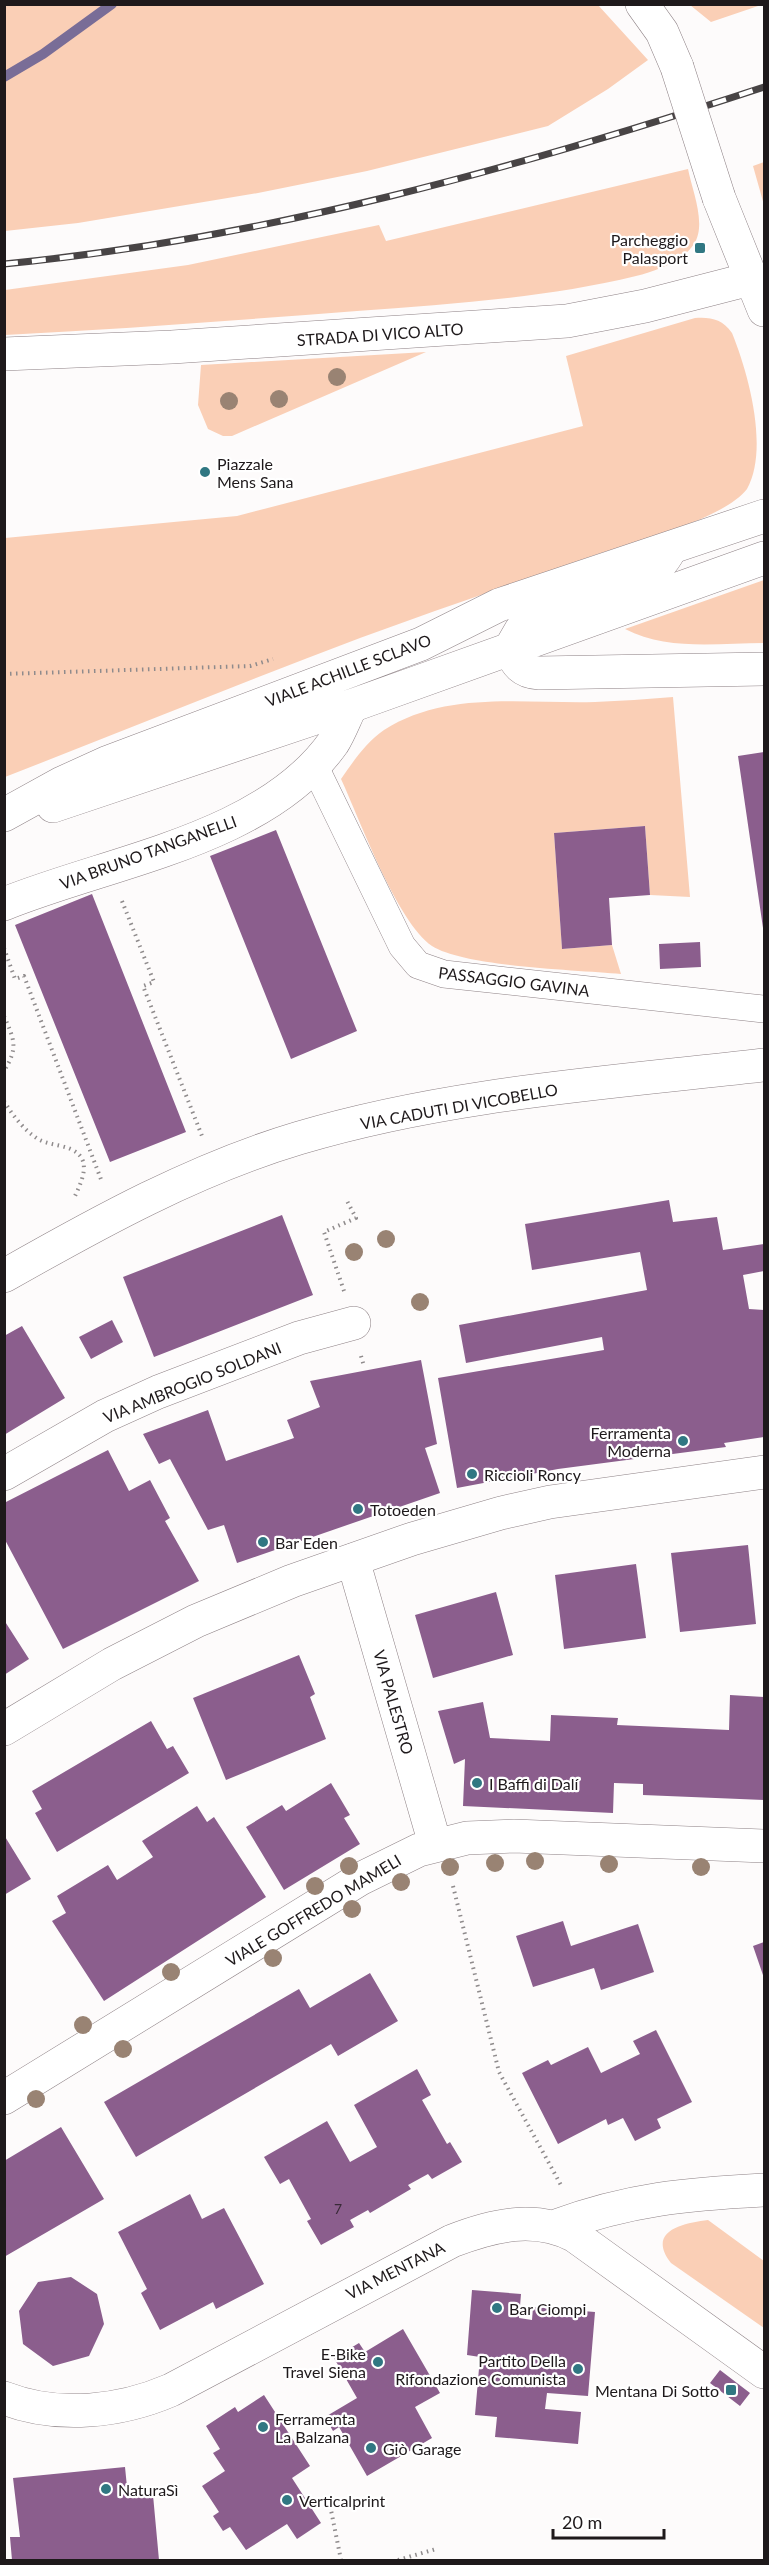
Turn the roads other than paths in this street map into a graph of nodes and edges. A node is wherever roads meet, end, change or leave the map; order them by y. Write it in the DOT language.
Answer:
graph roads {
  1 [pos="642,4"];
  2 [pos="750,279"];
  3 [pos="765,310"];
  4 [pos="4,354"];
  5 [pos="763,522"];
  6 [pos="670,549"];
  7 [pos="765,558"];
  8 [pos="717,575"];
  9 [pos="510,649"];
  10 [pos="765,669"];
  11 [pos="351,706"];
  12 [pos="314,765"];
  13 [pos="4,815"];
  14 [pos="4,904"];
  15 [pos="765,1009"];
  16 [pos="765,1065"];
  17 [pos="4,1276"];
  18 [pos="350,1309"];
  19 [pos="765,1472"];
  20 [pos="4,1474"];
  21 [pos="353,1560"];
  22 [pos="4,1729"];
  23 [pos="435,1844"];
  24 [pos="765,1846"];
  25 [pos="4,2098"];
  26 [pos="765,2190"];
  27 [pos="556,2226"];
  28 [pos="765,2372"];
  29 [pos="4,2398"];
  1 -- 2 [label="street, bridge"];
  2 -- 3 [label="street"];
  2 -- 4 [label="street, STRADA DI VICO ALTO"];
  5 -- 6 [label="street, VIALE ACHILLE SCLAVO"];
  5 -- 8 [label="street"];
  6 -- 9 [label="street"];
  6 -- 13 [label="street, VIALE ACHILLE SCLAVO"];
  7 -- 8 [label="street, VIALE ACHILLE SCLAVO"];
  8 -- 9 [label="street, VIALE ACHILLE SCLAVO"];
  9 -- 10 [label="street"];
  9 -- 11 [label="street, VIALE ACHILLE SCLAVO"];
  11 -- 12 [label="street, VIA BRUNO TANGANELLI"];
  11 -- 13 [label="street, VIALE ACHILLE SCLAVO"];
  12 -- 14 [label="street, VIA BRUNO TANGANELLI"];
  12 -- 15 [label="street, PASSAGGIO GAVINA"];
  16 -- 17 [label="street, VIA CADUTI DI VICOBELLO"];
  18 -- 20 [label="street, VIA AMBROGIO SOLDANI"];
  19 -- 21 [label="street"];
  21 -- 22 [label="street"];
  21 -- 23 [label="street, VIA PALESTRO"];
  23 -- 24 [label="street, VIALE GOFFREDO MAMELI"];
  23 -- 25 [label="street, VIALE GOFFREDO MAMELI"];
  26 -- 27 [label="street"];
  27 -- 28 [label="street, VIA MENTANA"];
  27 -- 29 [label="street, VIA MENTANA"];
}
